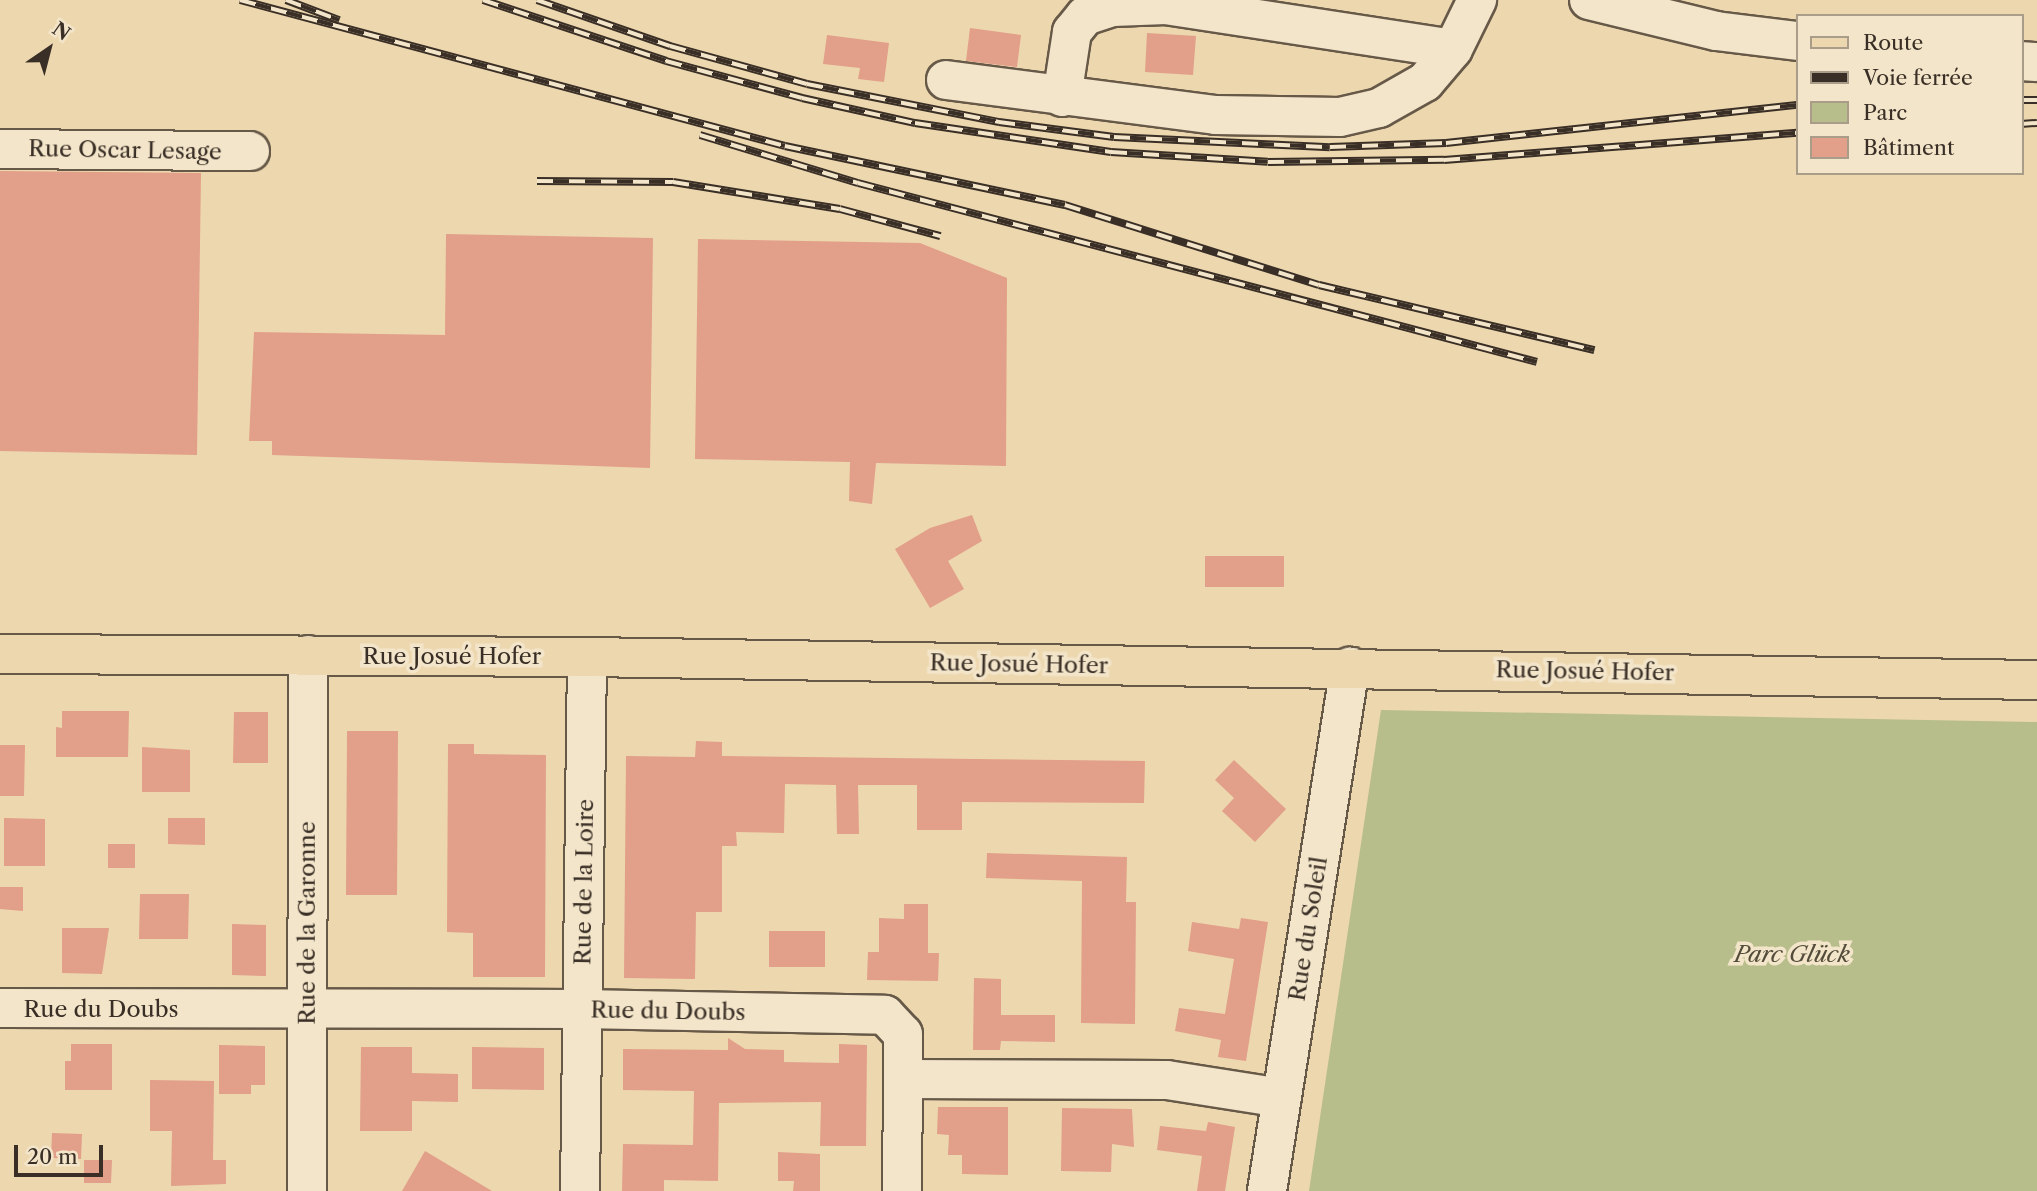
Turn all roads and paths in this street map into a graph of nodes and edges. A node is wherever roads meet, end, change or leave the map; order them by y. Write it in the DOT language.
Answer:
graph roads {
  1 [pos="1477,0"];
  2 [pos="1589,0"];
  3 [pos="1796,41"];
  4 [pos="1453,49"];
  5 [pos="946,80"];
  6 [pos="1062,97"];
  7 [pos="0,149"];
  8 [pos="250,152"];
  9 [pos="0,654"];
  10 [pos="308,655"];
  11 [pos="587,657"];
  12 [pos="1350,667"];
  13 [pos="2037,680"];
  14 [pos="0,1008"];
  15 [pos="306,1009"];
  16 [pos="581,1009"];
  17 [pos="903,1079"];
  18 [pos="1282,1098"];
  19 [pos="307,1191"];
  20 [pos="580,1191"];
  21 [pos="902,1191"];
  22 [pos="1267,1191"];
  1 -- 4 [label="street"];
  2 -- 3 [label="street"];
  4 -- 6 [label="street"];
  4 -- 6 [label="street"];
  5 -- 6 [label="street"];
  7 -- 8 [label="street, Rue Oscar Lesage"];
  9 -- 10 [label="main road, Rue Josué Hofer"];
  10 -- 11 [label="main road, Rue Josué Hofer"];
  10 -- 15 [label="street, Rue de la Garonne"];
  11 -- 12 [label="main road, Rue Josué Hofer"];
  11 -- 16 [label="street, Rue de la Loire"];
  12 -- 13 [label="main road, Rue Josué Hofer"];
  12 -- 18 [label="street, Rue du Soleil"];
  14 -- 15 [label="street, Rue du Doubs"];
  15 -- 16 [label="street, Rue du Doubs"];
  15 -- 19 [label="street, Rue de la Garonne"];
  16 -- 17 [label="street, Rue du Doubs"];
  16 -- 20 [label="street, Rue de la Loire"];
  17 -- 18 [label="street"];
  17 -- 21 [label="street, Rue du Doubs"];
  18 -- 22 [label="street, Rue du Soleil"];
}
